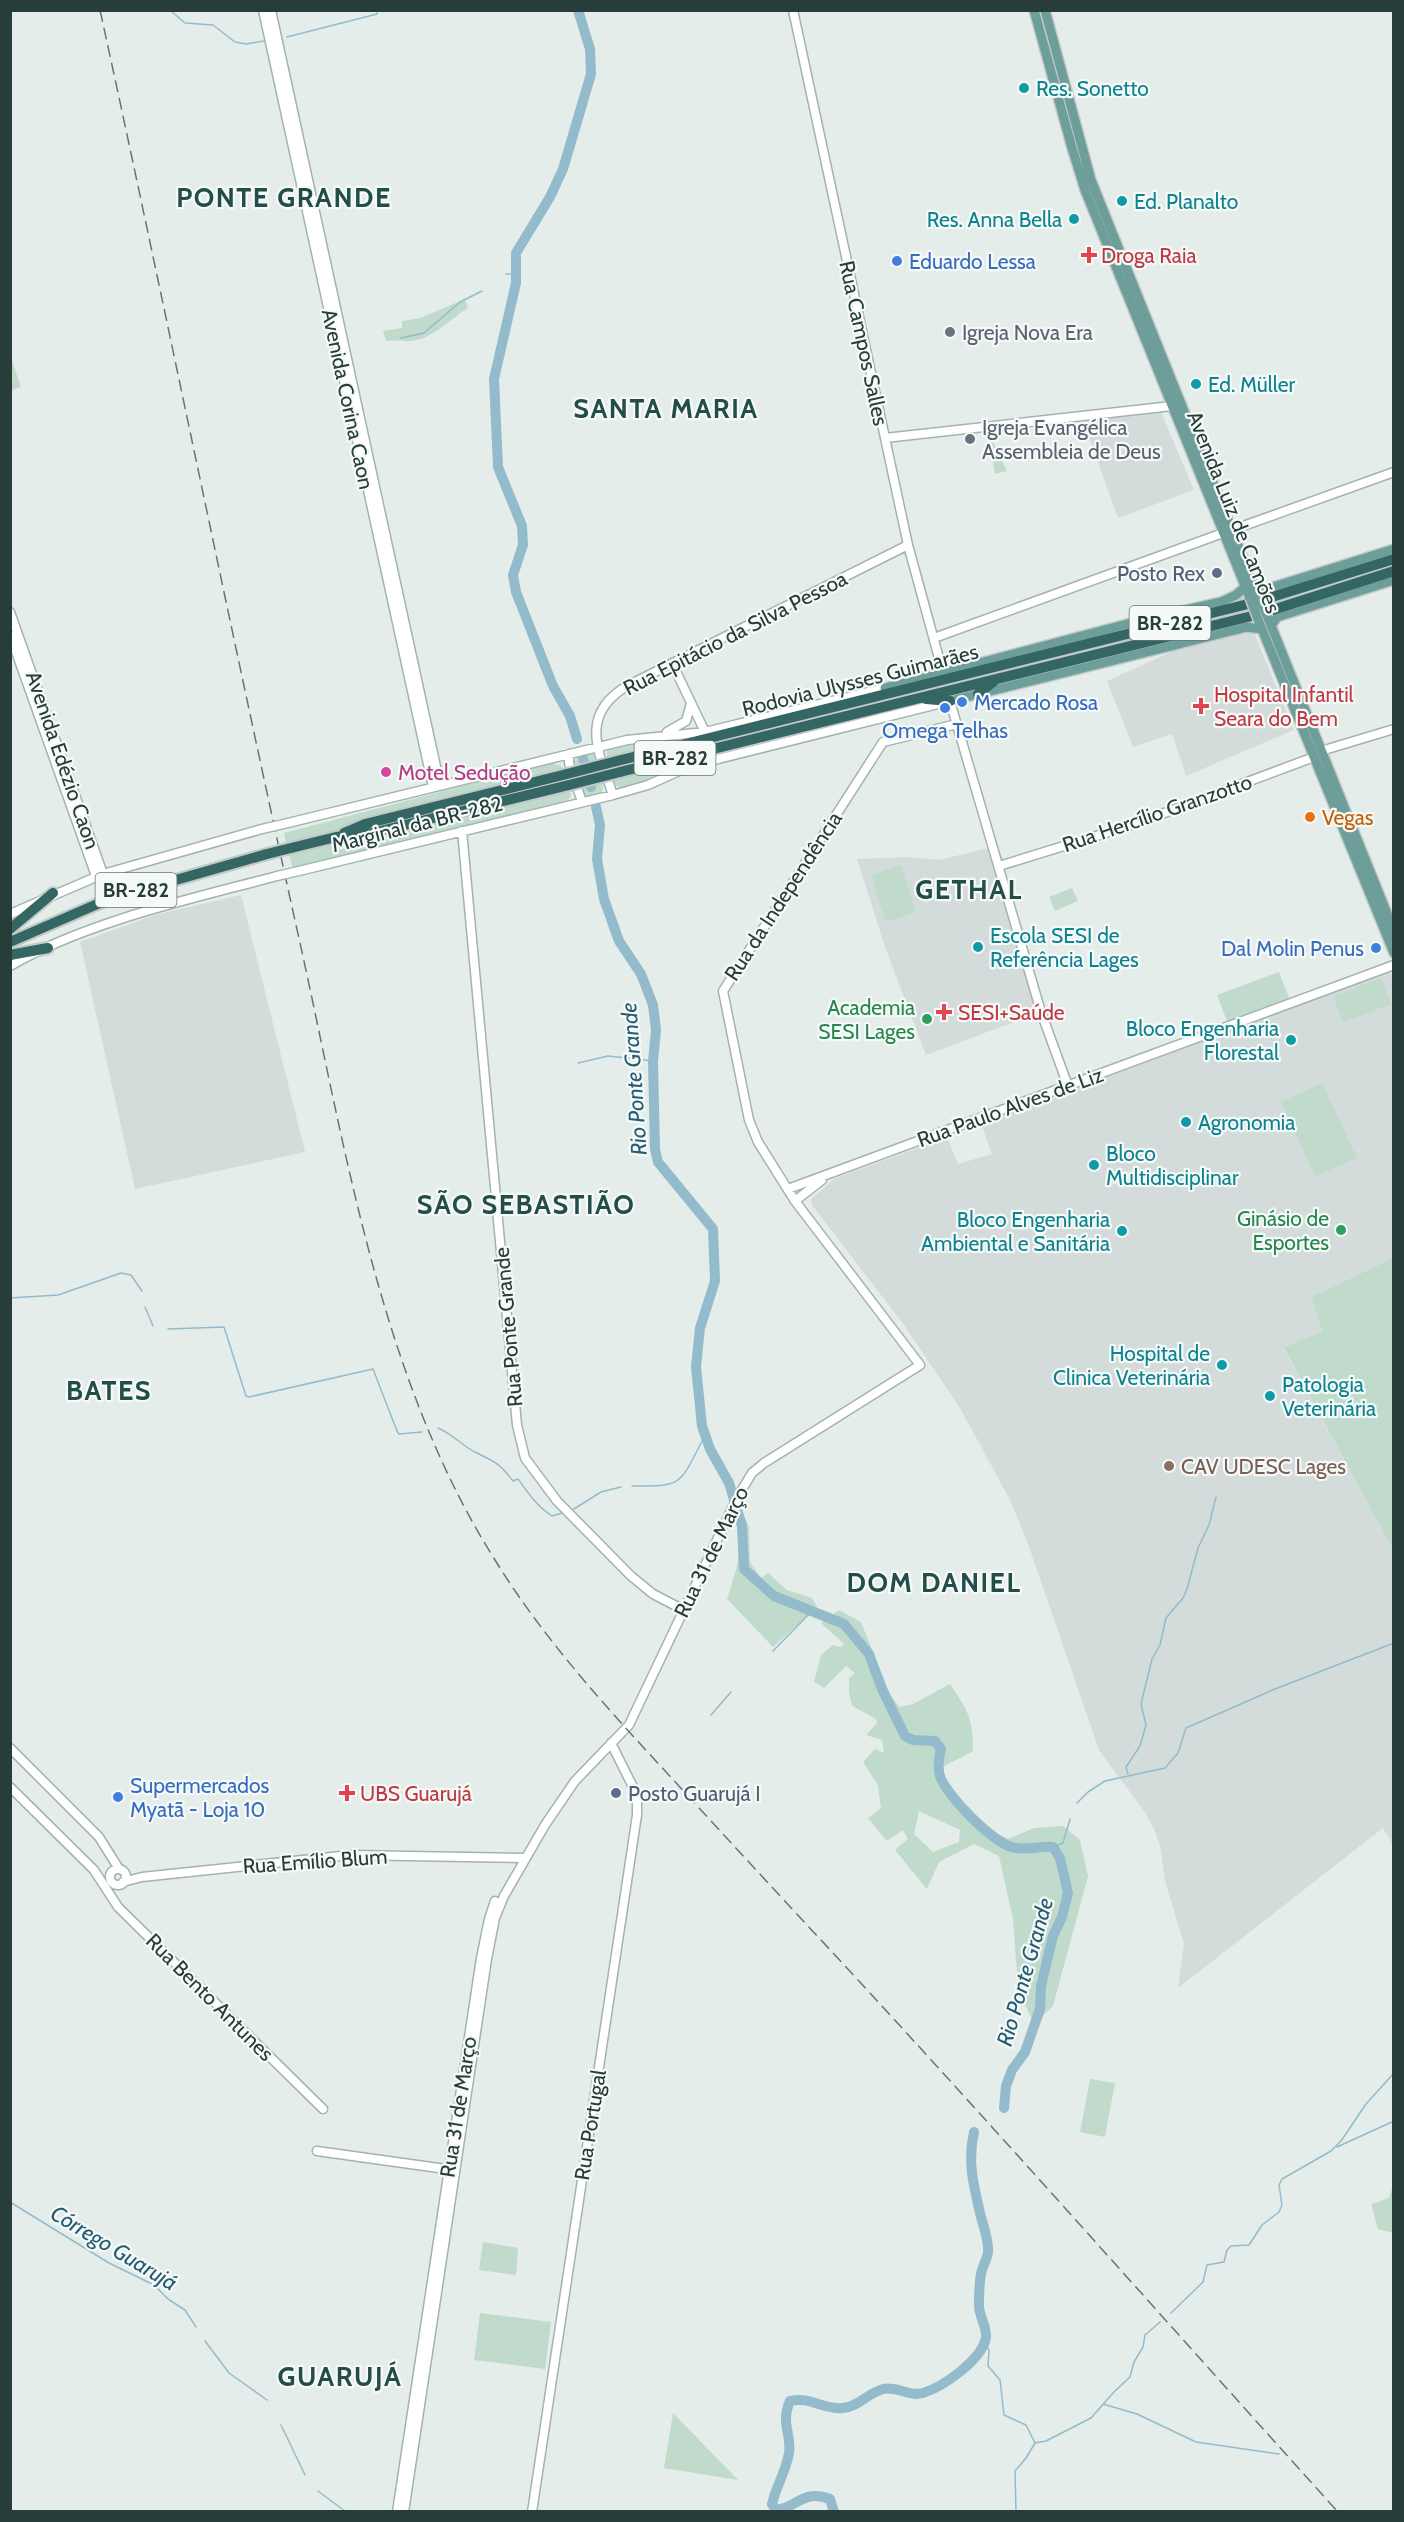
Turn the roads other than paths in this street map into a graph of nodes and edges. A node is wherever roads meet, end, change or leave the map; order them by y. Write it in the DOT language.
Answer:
graph roads {
  1 [pos="263,10"];
  2 [pos="271,10"];
  3 [pos="793,10"];
  4 [pos="1034,10"];
  5 [pos="1045,10"];
  6 [pos="1172,406"];
  7 [pos="885,438"];
  8 [pos="1394,471"];
  9 [pos="1228,532"];
  10 [pos="908,545"];
  11 [pos="1394,549"];
  12 [pos="1394,559"];
  13 [pos="1394,571"];
  14 [pos="1394,580"];
  15 [pos="1245,587"];
  16 [pos="1255,595"];
  17 [pos="10,612"];
  18 [pos="1265,624"];
  19 [pos="10,635"];
  20 [pos="934,638"];
  21 [pos="672,663"];
  22 [pos="1002,665"];
  23 [pos="967,666"];
  24 [pos="943,673"];
  25 [pos="997,679"];
  26 [pos="885,688"];
  27 [pos="978,694"];
  28 [pos="917,699"];
  29 [pos="950,701"];
  30 [pos="853,702"];
  31 [pos="691,703"];
  32 [pos="957,724"];
  33 [pos="1300,724"];
  34 [pos="1394,729"];
  35 [pos="705,732"];
  36 [pos="662,735"];
  37 [pos="1317,741"];
  38 [pos="597,747"];
  39 [pos="569,754"];
  40 [pos="1318,754"];
  41 [pos="619,767"];
  42 [pos="437,786"];
  43 [pos="613,795"];
  44 [pos="582,802"];
  45 [pos="462,831"];
  46 [pos="999,866"];
  47 [pos="100,875"];
  48 [pos="53,893"];
  49 [pos="10,914"];
  50 [pos="1392,927"];
  51 [pos="10,929"];
  52 [pos="10,942"];
  53 [pos="1394,942"];
  54 [pos="48,948"];
  55 [pos="1394,953"];
  56 [pos="10,955"];
  57 [pos="1394,965"];
  58 [pos="10,966"];
  59 [pos="1068,1086"];
  60 [pos="829,1175"];
  61 [pos="788,1189"];
  62 [pos="795,1200"];
  63 [pos="920,1365"];
  64 [pos="682,1609"];
  65 [pos="611,1743"];
  66 [pos="10,1748"];
  67 [pos="10,1787"];
  68 [pos="522,1858"];
  69 [pos="122,1875"];
  70 [pos="105,1879"];
  71 [pos="323,2109"];
  72 [pos="317,2151"];
  73 [pos="452,2170"];
  74 [pos="397,2511"];
  75 [pos="404,2511"];
  76 [pos="532,2511"];
  1 -- 42 [label="main road, Avenida Corina Caon"];
  2 -- 42 [label="main road, Avenida Corina Caon"];
  3 -- 7 [label="main road, Rua Campos Salles"];
  4 -- 6 [label="main road, Avenida Luiz de Camões"];
  5 -- 9 [label="main road, Avenida Luiz de Camões"];
  6 -- 7 [label="main road"];
  6 -- 9 [label="main road, Avenida Luiz de Camões"];
  7 -- 10 [label="main road, Rua Campos Salles"];
  8 -- 9 [label="main road"];
  9 -- 15 [label="main road, Avenida Luiz de Camões"];
  9 -- 16 [label="main road, Avenida Luiz de Camões"];
  9 -- 20 [label="main road"];
  10 -- 20 [label="main road, Rua Campos Salles"];
  10 -- 21 [label="main road, Rua Epitácio da Silva Pessoa"];
  11 -- 16 [label="main road"];
  12 -- 22 [label="highway, Rodovia Ulysses Guimarães / BR-282"];
  13 -- 25 [label="highway, Rodovia Ulysses Guimarães / BR-282"];
  14 -- 18 [label="main road, Marginal da BR-282"];
  15 -- 16 [label="main road, Avenida Luiz de Camões"];
  15 -- 23 [label="main road, Marginal da BR-282"];
  16 -- 18 [label="main road, Avenida Luiz de Camões, bridge"];
  17 -- 47 [label="main road, Avenida Edézio Caon"];
  18 -- 27 [label="main road, Marginal da BR-282"];
  18 -- 33 [label="main road, Avenida Luiz de Camões"];
  18 -- 37 [label="main road, Avenida Luiz de Camões"];
  19 -- 47 [label="main road, Avenida Edézio Caon"];
  20 -- 24 [label="main road, Rua Campos Salles"];
  21 -- 31 [label="main road"];
  21 -- 38 [label="main road, Rua Epitácio da Silva Pessoa"];
  22 -- 23 [label="highway"];
  22 -- 30 [label="highway, Rodovia Ulysses Guimarães / BR-282"];
  23 -- 24 [label="main road, Marginal da BR-282"];
  24 -- 26 [label="main road, Marginal da BR-282"];
  25 -- 27 [label="highway"];
  25 -- 28 [label="highway, Rodovia Ulysses Guimarães / BR-282"];
  26 -- 30 [label="highway"];
  26 -- 35 [label="main road, Marginal da BR-282"];
  27 -- 29 [label="main road, Marginal da BR-282"];
  28 -- 29 [label="highway"];
  28 -- 41 [label="highway, Rodovia Ulysses Guimarães / BR-282"];
  29 -- 32 [label="main road"];
  29 -- 43 [label="main road, Marginal da BR-282"];
  30 -- 41 [label="highway, Rodovia Ulysses Guimarães / BR-282"];
  31 -- 35 [label="main road"];
  31 -- 36 [label="main road"];
  32 -- 46 [label="main road"];
  32 -- 61 [label="main road, Rua da Independência"];
  33 -- 37 [label="main road"];
  33 -- 40 [label="main road, Avenida Luiz de Camões"];
  34 -- 40 [label="main road, Rua Hercílio Granzotto"];
  35 -- 36 [label="main road, Marginal da BR-282"];
  36 -- 38 [label="main road, Marginal da BR-282"];
  37 -- 40 [label="main road, Avenida Luiz de Camões"];
  38 -- 39 [label="main road, Marginal da BR-282"];
  38 -- 43 [label="main road"];
  39 -- 42 [label="main road, Marginal da BR-282"];
  39 -- 44 [label="main road"];
  40 -- 46 [label="main road, Rua Hercílio Granzotto"];
  40 -- 50 [label="main road, Avenida Luiz de Camões"];
  40 -- 55 [label="main road, Avenida Luiz de Camões"];
  41 -- 52 [label="highway, Rodovia Ulysses Guimarães / BR-282, bridge"];
  42 -- 47 [label="main road, Marginal da BR-282, bridge"];
  43 -- 44 [label="main road, Marginal da BR-282"];
  44 -- 45 [label="main road, Marginal da BR-282"];
  45 -- 54 [label="main road, Marginal da BR-282, bridge"];
  45 -- 64 [label="main road, Rua Ponte Grande"];
  46 -- 59 [label="main road"];
  47 -- 48 [label="main road, Marginal da BR-282"];
  48 -- 49 [label="main road, Marginal da BR-282"];
  48 -- 51 [label="highway"];
  50 -- 53 [label="main road, Avenida Luiz de Camões"];
  54 -- 56 [label="highway"];
  54 -- 58 [label="main road, Marginal da BR-282"];
  57 -- 59 [label="main road, Rua Paulo Alves de Liz"];
  59 -- 60 [label="main road, Rua Paulo Alves de Liz"];
  60 -- 61 [label="main road, Rua Paulo Alves de Liz"];
  60 -- 62 [label="main road, Rua Paulo Alves de Liz"];
  61 -- 62 [label="main road, Rua da Independência"];
  62 -- 63 [label="main road, Rua da Independência"];
  63 -- 64 [label="main road, Rua 31 de Março"];
  64 -- 65 [label="main road, Rua 31 de Março"];
  65 -- 68 [label="main road, Rua 31 de Março"];
  65 -- 76 [label="main road, Rua Portugal"];
  66 -- 69 [label="main road"];
  67 -- 70 [label="main road, Rua Bento Antunes"];
  68 -- 69 [label="main road, Rua Emílio Blum"];
  68 -- 73 [label="main road, Rua 31 de Março"];
  69 -- 70 [label="main road"];
  69 -- 70 [label="main road"];
  70 -- 71 [label="main road, Rua Bento Antunes"];
  72 -- 73 [label="main road"];
  73 -- 74 [label="main road, Rua 31 de Março"];
  73 -- 75 [label="main road, Rua 31 de Março"];
}
